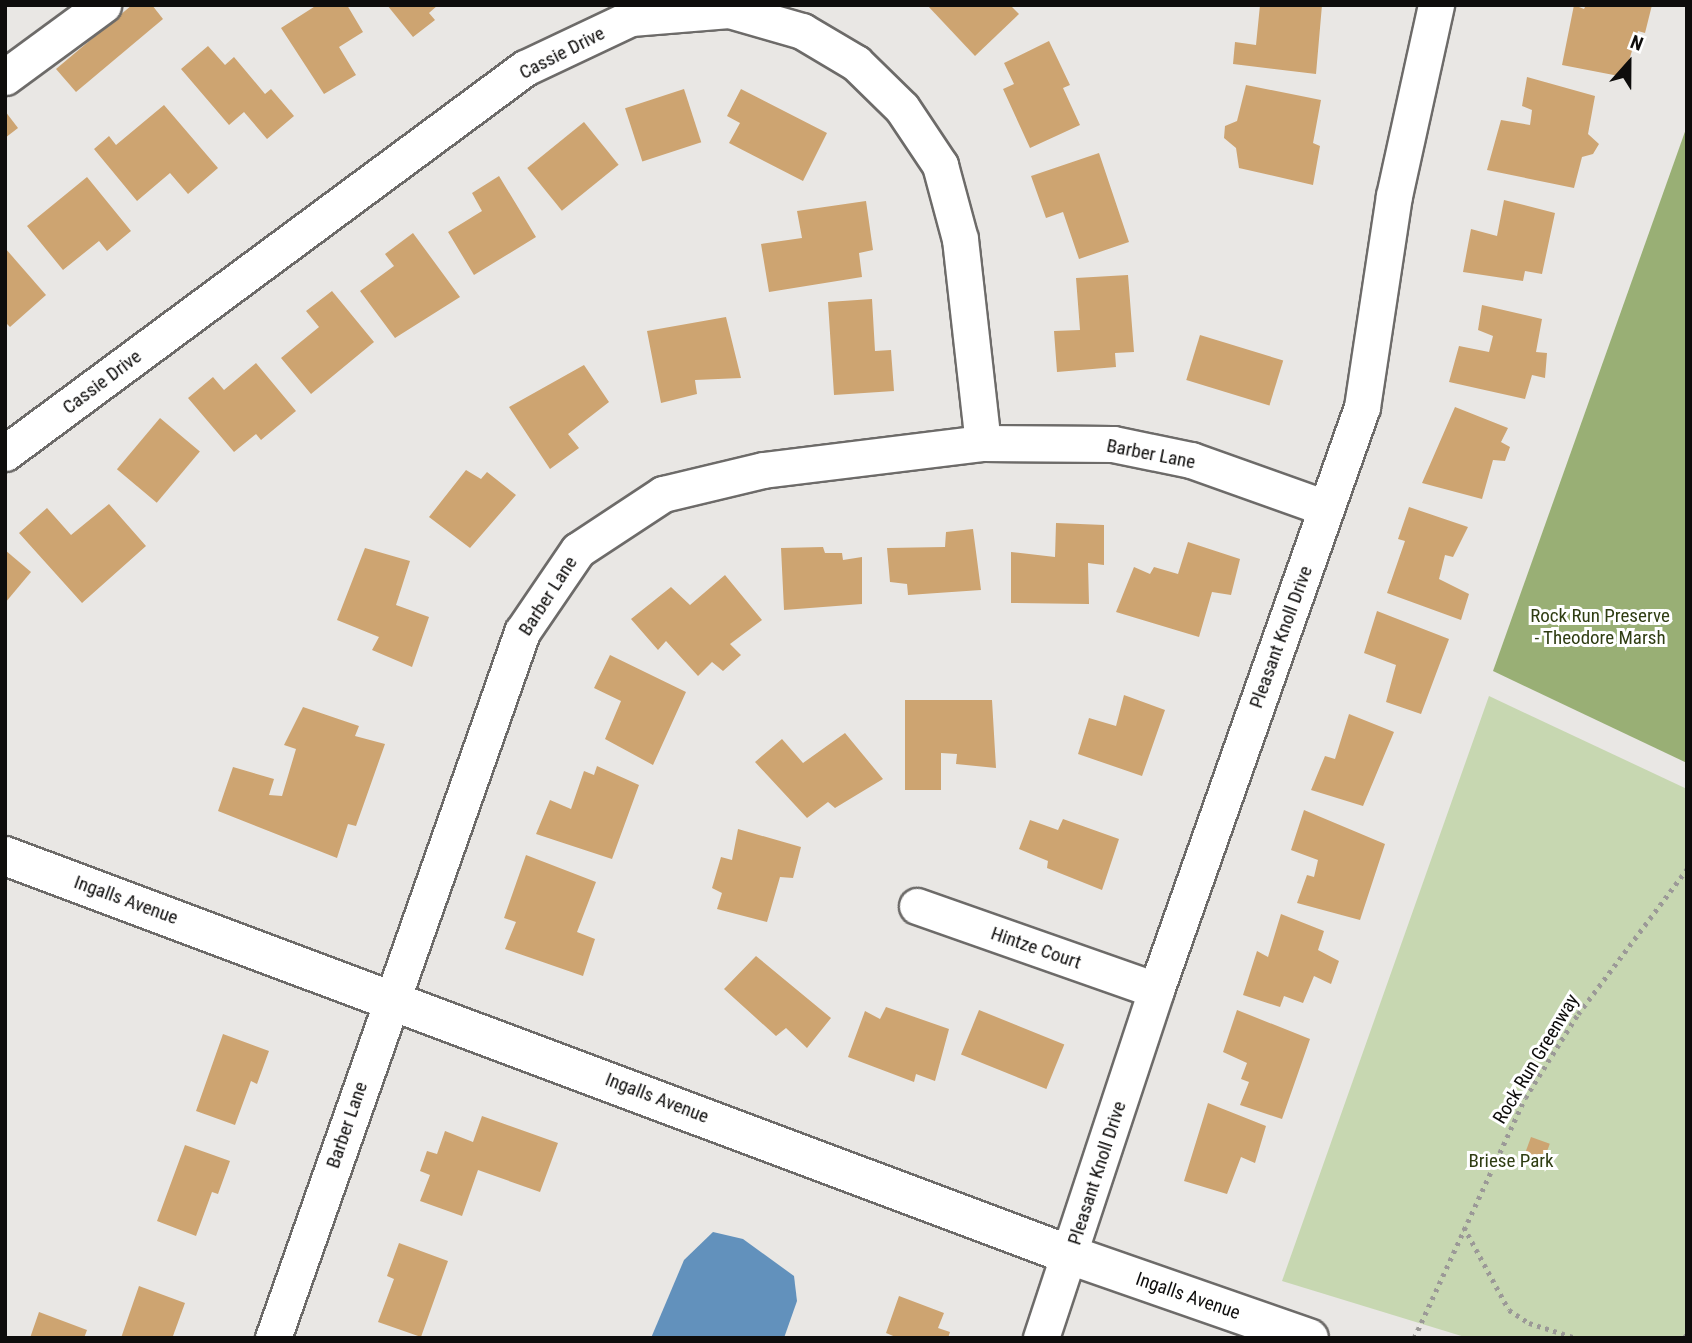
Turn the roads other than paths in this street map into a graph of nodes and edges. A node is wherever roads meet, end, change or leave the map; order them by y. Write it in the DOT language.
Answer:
graph roads {
  1 [pos="103,5"];
  2 [pos="1436,5"];
  3 [pos="5,77"];
  4 [pos="984,443"];
  5 [pos="5,453"];
  6 [pos="1326,509"];
  7 [pos="5,856"];
  8 [pos="917,906"];
  9 [pos="1156,990"];
  10 [pos="391,997"];
  11 [pos="1070,1255"];
  12 [pos="273,1338"];
  13 [pos="1041,1338"];
  14 [pos="1309,1338"];
  1 -- 3 [label="street"];
  2 -- 6 [label="street, Pleasant Knoll Drive"];
  4 -- 5 [label="street, Cassie Drive"];
  4 -- 6 [label="street, Barber Lane"];
  4 -- 10 [label="street, Barber Lane"];
  6 -- 9 [label="street, Pleasant Knoll Drive"];
  7 -- 10 [label="street, Ingalls Avenue"];
  8 -- 9 [label="street, Hintze Court"];
  9 -- 11 [label="street, Pleasant Knoll Drive"];
  10 -- 11 [label="street, Ingalls Avenue"];
  10 -- 12 [label="street, Barber Lane"];
  11 -- 13 [label="street, Pleasant Knoll Drive"];
  11 -- 14 [label="street, Ingalls Avenue"];
}
